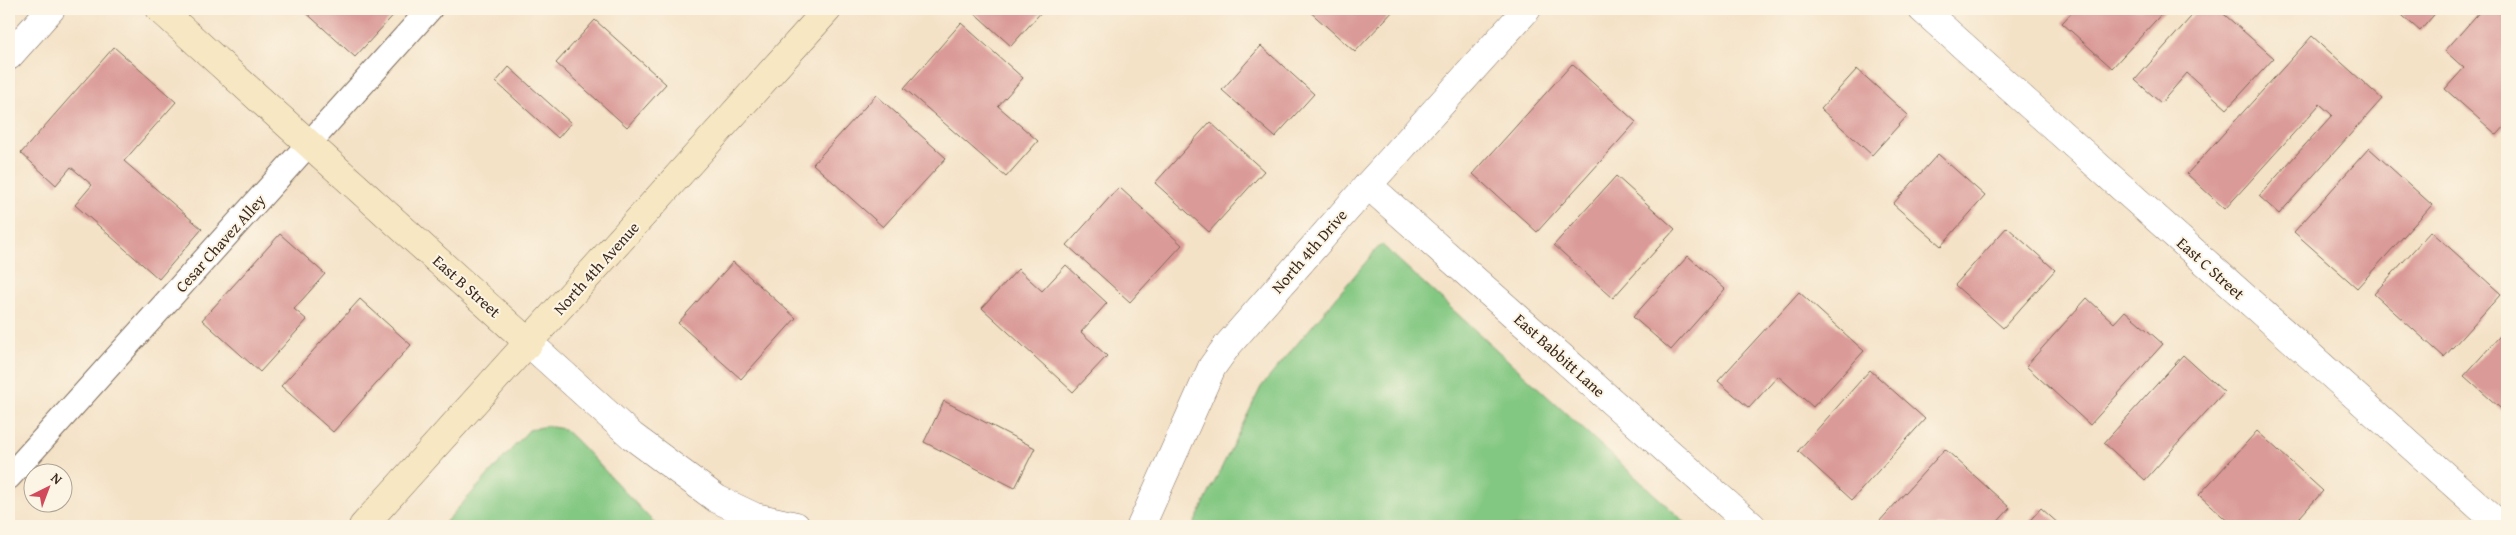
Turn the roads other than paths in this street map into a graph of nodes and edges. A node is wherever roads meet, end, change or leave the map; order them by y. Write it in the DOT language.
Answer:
graph roads {
  1 [pos="51,9"];
  2 [pos="160,9"];
  3 [pos="430,9"];
  4 [pos="828,9"];
  5 [pos="1527,9"];
  6 [pos="1922,9"];
  7 [pos="9,56"];
  8 [pos="310,144"];
  9 [pos="1368,184"];
  10 [pos="529,343"];
  11 [pos="9,477"];
  12 [pos="364,526"];
  13 [pos="796,526"];
  14 [pos="1141,526"];
  15 [pos="1752,526"];
  16 [pos="2501,526"];
  1 -- 7 [label="street"];
  2 -- 8 [label="street, East B Street"];
  3 -- 8 [label="lane, Cesar Chavez Alley"];
  4 -- 10 [label="street, North 4th Avenue"];
  5 -- 9 [label="street, North 4th Drive"];
  6 -- 16 [label="street, East C Street"];
  8 -- 10 [label="street, East B Street"];
  8 -- 11 [label="lane, Cesar Chavez Alley"];
  9 -- 14 [label="street, North 4th Drive"];
  9 -- 15 [label="street, East Babbitt Lane"];
  10 -- 12 [label="street, North 4th Avenue"];
  10 -- 13 [label="street, East B Street"];
}
